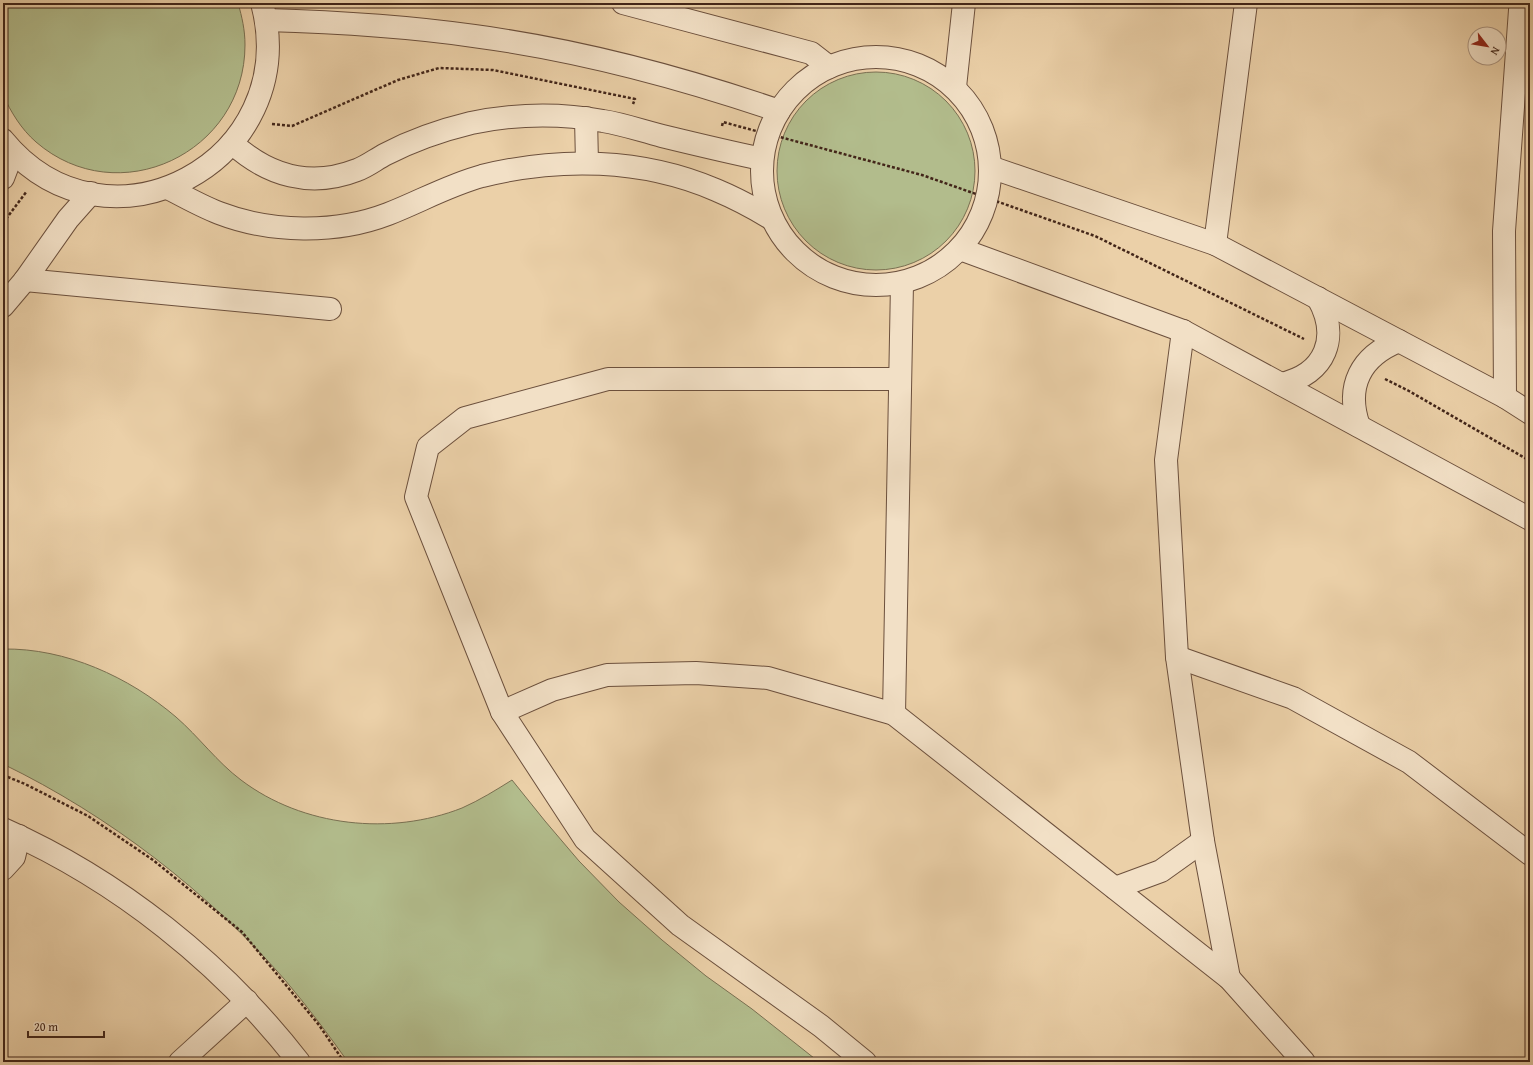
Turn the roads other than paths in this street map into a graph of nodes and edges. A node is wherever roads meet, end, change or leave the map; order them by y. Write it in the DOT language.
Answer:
graph roads {
  1 [pos="623,3"];
  2 [pos="964,3"];
  3 [pos="1246,3"];
  4 [pos="1522,3"];
  5 [pos="264,12"];
  6 [pos="829,67"];
  7 [pos="955,87"];
  8 [pos="779,111"];
  9 [pos="586,118"];
  10 [pos="232,143"];
  11 [pos="8,146"];
  12 [pos="762,159"];
  13 [pos="587,163"];
  14 [pos="990,167"];
  15 [pos="3,178"];
  16 [pos="168,188"];
  17 [pos="91,193"];
  18 [pos="772,219"];
  19 [pos="1215,244"];
  20 [pos="960,250"];
  21 [pos="25,280"];
  22 [pos="902,283"];
  23 [pos="1318,298"];
  24 [pos="3,306"];
  25 [pos="330,309"];
  26 [pos="1183,331"];
  27 [pos="1399,341"];
  28 [pos="900,379"];
  29 [pos="1281,384"];
  30 [pos="1504,397"];
  31 [pos="1530,413"];
  32 [pos="1359,426"];
  33 [pos="1530,519"];
  34 [pos="1177,657"];
  35 [pos="502,712"];
  36 [pos="894,714"];
  37 [pos="11,833"];
  38 [pos="1203,841"];
  39 [pos="1530,854"];
  40 [pos="3,869"];
  41 [pos="1115,888"];
  42 [pos="1229,978"];
  43 [pos="247,1001"];
  44 [pos="180,1062"];
  45 [pos="299,1062"];
  46 [pos="866,1062"];
  47 [pos="1304,1062"];
  1 -- 6 [label="street"];
  2 -- 7 [label="street"];
  3 -- 19 [label="street"];
  4 -- 30 [label="street"];
  5 -- 8 [label="street"];
  5 -- 10 [label="street"];
  6 -- 7 [label="street"];
  6 -- 8 [label="street"];
  7 -- 14 [label="street"];
  8 -- 12 [label="street"];
  9 -- 10 [label="street"];
  9 -- 12 [label="street"];
  9 -- 13 [label="street"];
  10 -- 16 [label="street"];
  11 -- 15 [label="street"];
  11 -- 17 [label="street"];
  12 -- 18 [label="street"];
  13 -- 16 [label="street"];
  13 -- 18 [label="street"];
  14 -- 19 [label="street"];
  14 -- 20 [label="street"];
  16 -- 17 [label="street"];
  17 -- 21 [label="street"];
  18 -- 22 [label="street"];
  19 -- 23 [label="street"];
  20 -- 22 [label="street"];
  20 -- 26 [label="street"];
  21 -- 24 [label="street"];
  21 -- 25 [label="street"];
  22 -- 28 [label="street"];
  23 -- 27 [label="street"];
  23 -- 29 [label="street"];
  26 -- 29 [label="street"];
  26 -- 34 [label="street"];
  27 -- 30 [label="street"];
  27 -- 32 [label="street"];
  28 -- 35 [label="street"];
  28 -- 36 [label="street"];
  29 -- 32 [label="street"];
  30 -- 31 [label="street"];
  32 -- 33 [label="street"];
  34 -- 38 [label="street"];
  34 -- 39 [label="street"];
  35 -- 36 [label="street"];
  35 -- 46 [label="street"];
  36 -- 41 [label="street"];
  37 -- 40 [label="street"];
  37 -- 43 [label="street"];
  38 -- 41 [label="street"];
  38 -- 42 [label="street"];
  41 -- 42 [label="street"];
  42 -- 47 [label="street"];
  43 -- 44 [label="street"];
  43 -- 45 [label="street"];
}
